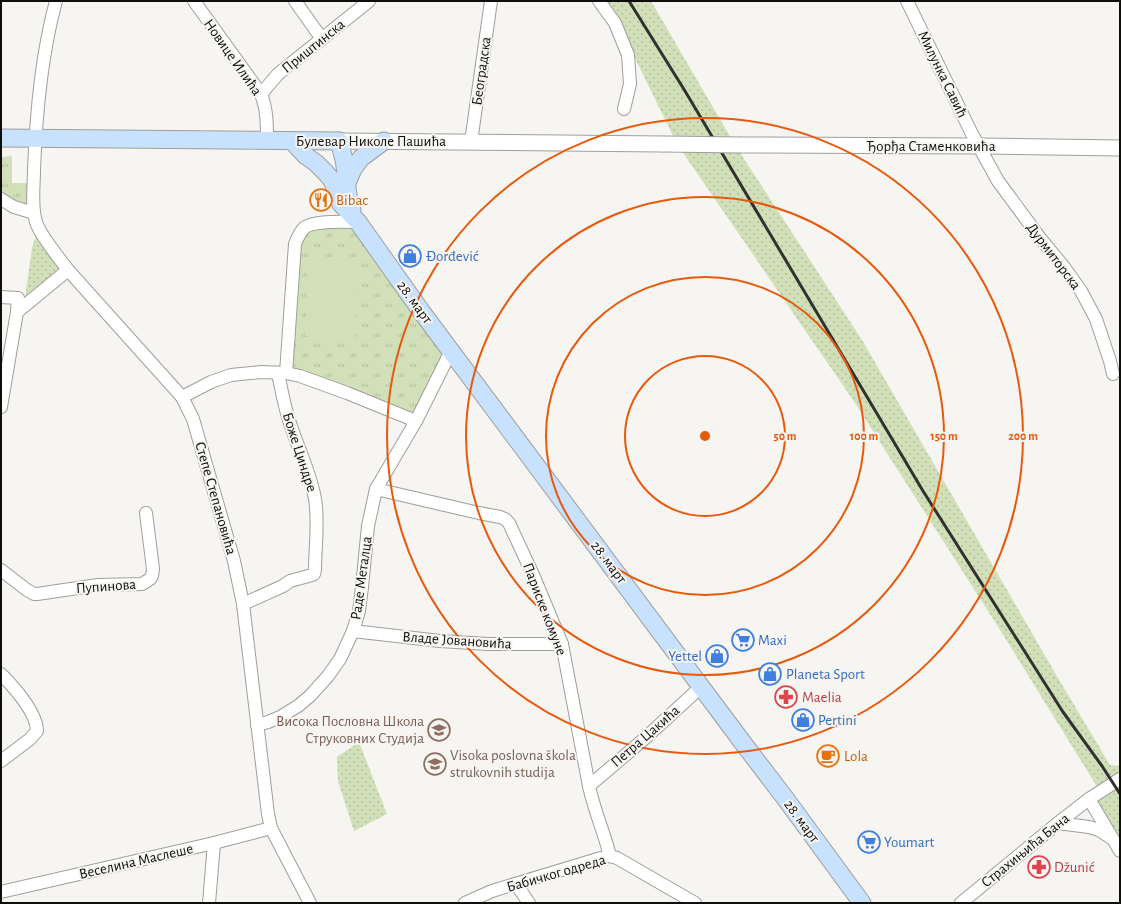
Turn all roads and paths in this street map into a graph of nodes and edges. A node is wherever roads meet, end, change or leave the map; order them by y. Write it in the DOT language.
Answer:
graph roads {
  1 [pos="56,1"];
  2 [pos="194,1"];
  3 [pos="295,1"];
  4 [pos="369,1"];
  5 [pos="491,1"];
  6 [pos="599,1"];
  7 [pos="907,1"];
  8 [pos="322,39"];
  9 [pos="261,94"];
  10 [pos="624,109"];
  11 [pos="1,138"];
  12 [pos="36,138"];
  13 [pos="267,141"];
  14 [pos="292,141"];
  15 [pos="339,141"];
  16 [pos="384,141"];
  17 [pos="471,142"];
  18 [pos="742,145"];
  19 [pos="979,146"];
  20 [pos="1120,148"];
  21 [pos="339,182"];
  22 [pos="1,199"];
  23 [pos="34,213"];
  24 [pos="357,221"];
  25 [pos="68,270"];
  26 [pos="1,297"];
  27 [pos="16,312"];
  28 [pos="451,351"];
  29 [pos="282,373"];
  30 [pos="1114,374"];
  31 [pos="182,397"];
  32 [pos="1,407"];
  33 [pos="416,421"];
  34 [pos="376,489"];
  35 [pos="146,513"];
  36 [pos="1,570"];
  37 [pos="243,604"];
  38 [pos="353,631"];
  39 [pos="562,644"];
  40 [pos="1,674"];
  41 [pos="702,686"];
  42 [pos="257,724"];
  43 [pos="1,761"];
  44 [pos="1120,779"];
  45 [pos="588,786"];
  46 [pos="1089,799"];
  47 [pos="1058,823"];
  48 [pos="271,828"];
  49 [pos="1113,840"];
  50 [pos="214,843"];
  51 [pos="1120,851"];
  52 [pos="610,856"];
  53 [pos="516,884"];
  54 [pos="1,892"];
  55 [pos="689,901"];
  56 [pos="209,903"];
  57 [pos="310,903"];
  58 [pos="465,903"];
  59 [pos="530,903"];
  60 [pos="862,903"];
  61 [pos="962,903"];
  1 -- 12 [label="street, Степе Степановића"];
  2 -- 9 [label="street, Новице Илића"];
  3 -- 8 [label="street"];
  4 -- 8 [label="street, Приштинска"];
  5 -- 17 [label="street, Београдска"];
  6 -- 10 [label="street"];
  7 -- 19 [label="street, Милунка Савић"];
  8 -- 9 [label="street, Приштинска"];
  9 -- 13 [label="street, Новице Илића"];
  11 -- 12 [label="main road, Булевар Николе Пашића"];
  12 -- 13 [label="main road, Булевар Николе Пашића"];
  12 -- 23 [label="street, Степе Степановића"];
  13 -- 14 [label="main road, Булевар Николе Пашића"];
  14 -- 15 [label="main road, Булевар Николе Пашића"];
  14 -- 21 [label="main road"];
  15 -- 16 [label="street, Булевар Николе Пашића"];
  15 -- 21 [label="main road, 28. март"];
  16 -- 17 [label="street, Булевар Николе Пашића"];
  16 -- 21 [label="main road"];
  17 -- 18 [label="street, Булевар Николе Пашића, bridge"];
  18 -- 19 [label="street, Ђорђа Стаменковића"];
  19 -- 20 [label="street, Ђорђа Стаменковића"];
  19 -- 30 [label="street, Дурмиторска"];
  21 -- 24 [label="main road, 28. март"];
  22 -- 23 [label="street"];
  23 -- 25 [label="street, Степе Степановића"];
  24 -- 28 [label="main road, 28. март"];
  24 -- 29 [label="street, Боже Циндре"];
  25 -- 27 [label="street"];
  25 -- 31 [label="street, Степе Степановића"];
  26 -- 27 [label="street"];
  27 -- 32 [label="street"];
  28 -- 33 [label="street, Раде Металца"];
  28 -- 41 [label="main road, 28. март"];
  29 -- 31 [label="street"];
  29 -- 33 [label="street"];
  29 -- 37 [label="street, Боже Циндре"];
  31 -- 37 [label="street, Степе Степановића"];
  33 -- 34 [label="street, Раде Металца"];
  34 -- 38 [label="street, Раде Металца"];
  34 -- 39 [label="street, Париске комуне"];
  35 -- 36 [label="street, Пупинова"];
  37 -- 42 [label="street, Степе Степановића"];
  38 -- 39 [label="street, Владе Јовановића"];
  38 -- 42 [label="street, Раде Металца"];
  39 -- 45 [label="street, Париске комуне"];
  40 -- 43 [label="street"];
  41 -- 45 [label="street, Петра Цакића"];
  41 -- 60 [label="main road, 28. март"];
  42 -- 48 [label="street, Степе Степановића"];
  44 -- 46 [label="street, Страхињића Бана"];
  45 -- 52 [label="street, Париске комуне"];
  46 -- 47 [label="street, Страхињића Бана"];
  46 -- 49 [label="street"];
  47 -- 49 [label="street"];
  47 -- 61 [label="street, Страхињића Бана"];
  48 -- 50 [label="street, Веселина Маслеше"];
  48 -- 57 [label="street, Степе Степановића"];
  49 -- 51 [label="street"];
  50 -- 54 [label="street, Веселина Маслеше"];
  50 -- 56 [label="street"];
  52 -- 53 [label="street, Бабичког одреда"];
  52 -- 55 [label="street, Бабичког одреда"];
  53 -- 58 [label="street, Бабичког одреда"];
  53 -- 59 [label="street"];
}
